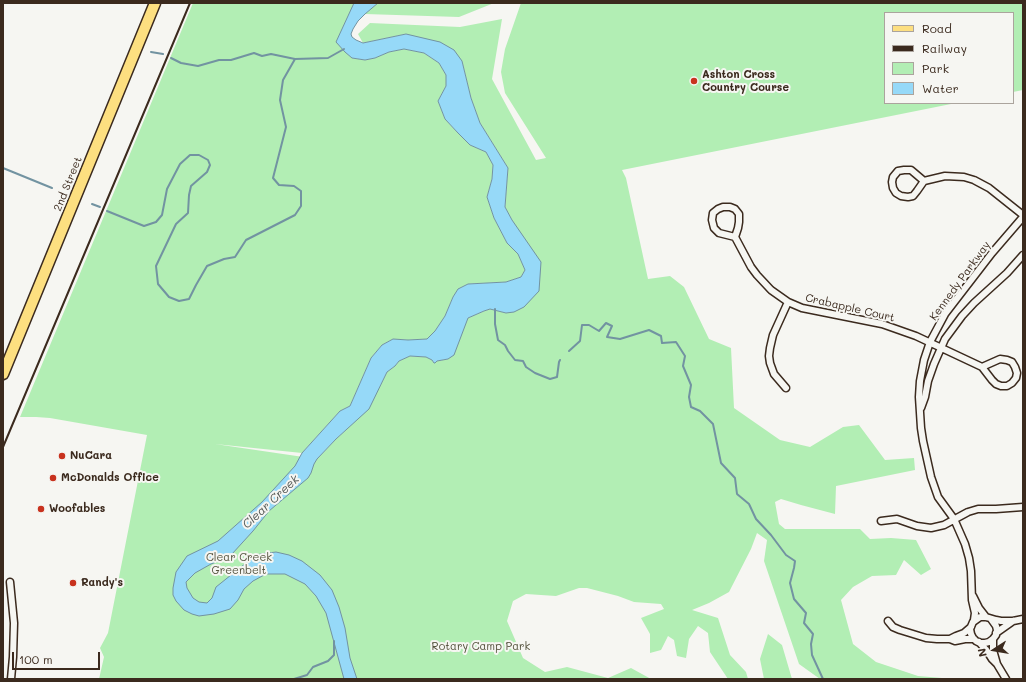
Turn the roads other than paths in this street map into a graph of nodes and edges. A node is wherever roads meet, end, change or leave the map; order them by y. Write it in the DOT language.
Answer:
graph roads {
  1 [pos="155,3"];
  2 [pos="924,181"];
  3 [pos="1023,216"];
  4 [pos="735,237"];
  5 [pos="1023,255"];
  6 [pos="788,302"];
  7 [pos="930,342"];
  8 [pos="941,347"];
  9 [pos="982,367"];
  10 [pos="3,374"];
  11 [pos="786,388"];
  12 [pos="920,412"];
  13 [pos="1023,507"];
  14 [pos="954,520"];
  15 [pos="881,521"];
  16 [pos="10,582"];
  17 [pos="972,594"];
  18 [pos="989,618"];
  19 [pos="1023,619"];
  20 [pos="974,620"];
  21 [pos="888,621"];
  22 [pos="1012,621"];
  23 [pos="971,627"];
  24 [pos="996,633"];
  25 [pos="950,639"];
  26 [pos="993,639"];
  27 [pos="977,641"];
  28 [pos="997,664"];
  29 [pos="11,679"];
  30 [pos="1006,679"];
  1 -- 10 [label="main road, 2nd Street"];
  2 -- 2 [label="street"];
  2 -- 3 [label="street"];
  3 -- 7 [label="street, Kennedy Parkway"];
  4 -- 4 [label="street"];
  4 -- 6 [label="street, Crabapple Court"];
  5 -- 8 [label="street, Kennedy Parkway"];
  6 -- 7 [label="street, Crabapple Court"];
  6 -- 11 [label="street"];
  7 -- 8 [label="street, Crabapple Court"];
  7 -- 12 [label="street, Kennedy Parkway"];
  8 -- 9 [label="street, Crabapple Court"];
  8 -- 12 [label="street, Kennedy Parkway"];
  9 -- 9 [label="street"];
  12 -- 14 [label="street, Kennedy Parkway"];
  13 -- 14 [label="street"];
  14 -- 15 [label="street"];
  14 -- 17 [label="street, Kennedy Parkway"];
  16 -- 29 [label="street"];
  17 -- 18 [label="street, Kennedy Parkway"];
  17 -- 20 [label="street, Kennedy Parkway"];
  18 -- 20 [label="street"];
  18 -- 22 [label="street"];
  18 -- 24 [label="street"];
  19 -- 22 [label="street"];
  20 -- 23 [label="street"];
  21 -- 25 [label="street"];
  22 -- 24 [label="street"];
  23 -- 25 [label="street"];
  23 -- 27 [label="street"];
  24 -- 26 [label="street"];
  25 -- 27 [label="street"];
  26 -- 27 [label="street"];
  26 -- 28 [label="street"];
  27 -- 28 [label="street"];
  28 -- 30 [label="street"];
}
